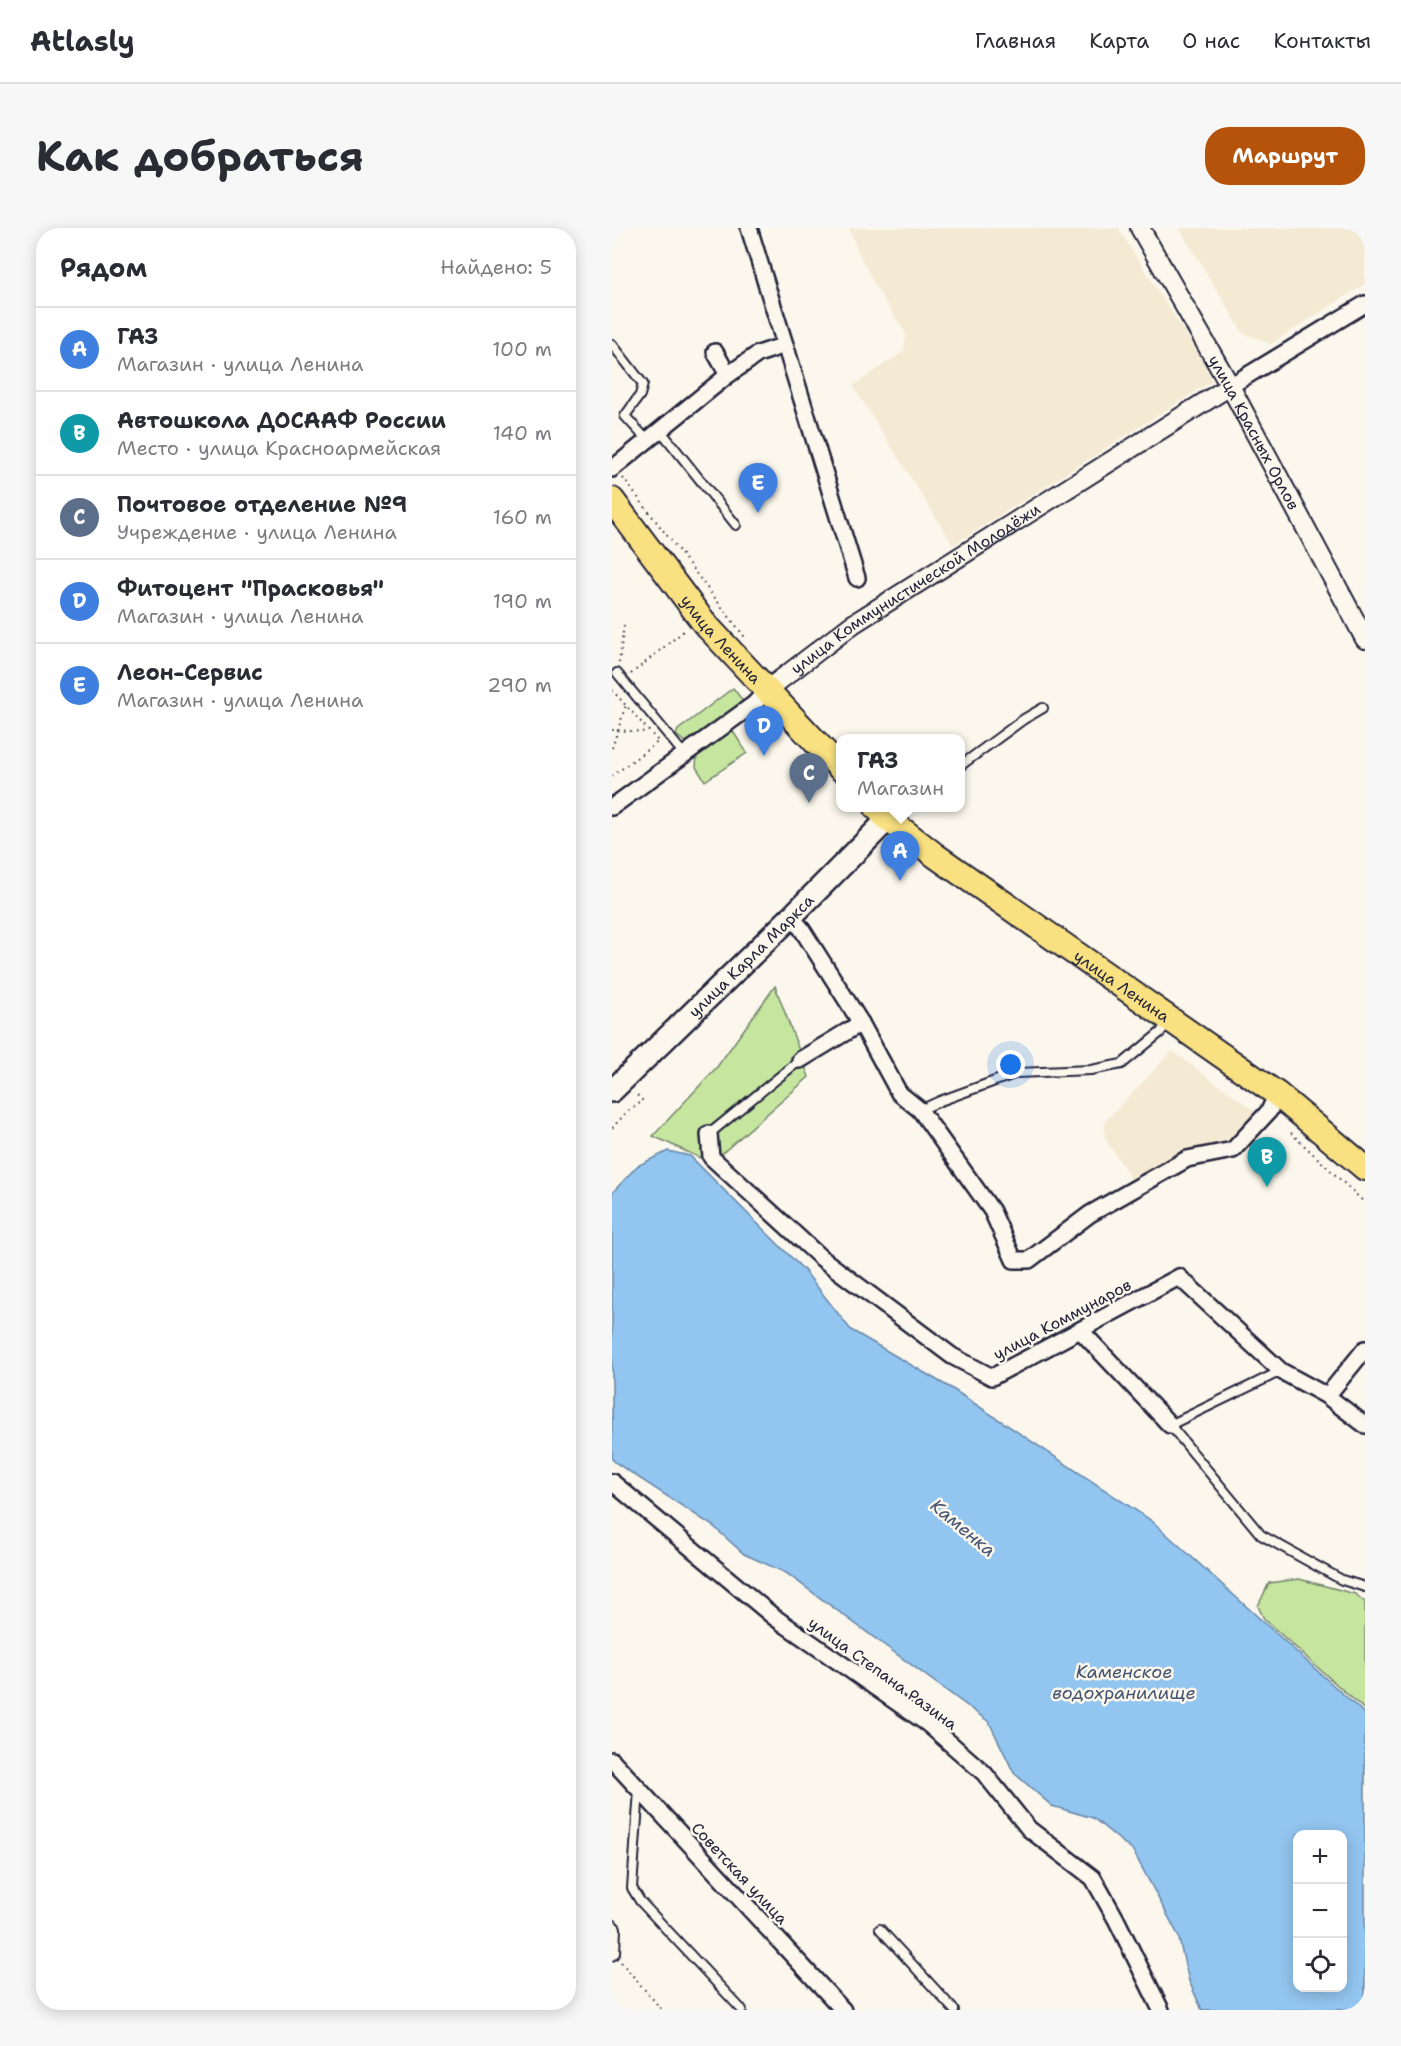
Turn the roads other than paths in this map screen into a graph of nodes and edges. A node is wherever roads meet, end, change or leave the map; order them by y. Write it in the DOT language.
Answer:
graph roads {
  1 [pos="749,228"];
  2 [pos="1140,228"];
  3 [pos="1365,304"];
  4 [pos="612,344"];
  5 [pos="784,345"];
  6 [pos="715,352"];
  7 [pos="728,375"];
  8 [pos="1230,387"];
  9 [pos="662,430"];
  10 [pos="647,440"];
  11 [pos="613,468"];
  12 [pos="612,501"];
  13 [pos="736,525"];
  14 [pos="858,578"];
  15 [pos="1365,639"];
  16 [pos="617,673"];
  17 [pos="767,690"];
  18 [pos="1043,708"];
  19 [pos="683,753"];
  20 [pos="965,762"];
  21 [pos="836,764"];
  22 [pos="612,807"];
  23 [pos="886,813"];
  24 [pos="791,917"];
  25 [pos="1169,1017"];
  26 [pos="861,1023"];
  27 [pos="800,1060"];
  28 [pos="622,1091"];
  29 [pos="1273,1102"];
  30 [pos="920,1110"];
  31 [pos="709,1134"];
  32 [pos="1365,1168"];
  33 [pos="1080,1330"];
  34 [pos="1365,1349"];
  35 [pos="1281,1371"];
  36 [pos="1327,1396"];
  37 [pos="1170,1425"];
  38 [pos="1365,1425"];
  39 [pos="612,1482"];
  40 [pos="1365,1587"];
  41 [pos="612,1760"];
  42 [pos="639,1791"];
  43 [pos="612,1924"];
  44 [pos="880,1929"];
  45 [pos="613,1954"];
  46 [pos="742,2010"];
  47 [pos="843,2010"];
  48 [pos="954,2010"];
  49 [pos="1161,2010"];
  1 -- 5 [label="street"];
  2 -- 8 [label="street, улица Красных Орлов"];
  3 -- 8 [label="street"];
  4 -- 10 [label="lane"];
  5 -- 7 [label="street"];
  5 -- 14 [label="street"];
  6 -- 7 [label="street"];
  7 -- 9 [label="street"];
  8 -- 15 [label="street, улица Красных Орлов"];
  8 -- 17 [label="street, улица Коммунистической Молодёжи"];
  9 -- 10 [label="street"];
  9 -- 13 [label="lane"];
  10 -- 11 [label="street"];
  12 -- 17 [label="main road, улица Ленина"];
  16 -- 19 [label="lane"];
  17 -- 19 [label="street, улица Коммунистической Молодёжи"];
  17 -- 21 [label="main road, улица Ленина"];
  18 -- 20 [label="lane"];
  19 -- 22 [label="street, улица Коммунистической Молодёжи"];
  23 -- 24 [label="main road, улица Карла Маркса"];
  23 -- 25 [label="main road, улица Ленина"];
  24 -- 26 [label="street"];
  24 -- 28 [label="main road, улица Карла Маркса"];
  25 -- 29 [label="main road, улица Ленина"];
  25 -- 30 [label="lane"];
  26 -- 27 [label="street"];
  26 -- 30 [label="street"];
  27 -- 31 [label="lane"];
  29 -- 30 [label="street"];
  29 -- 32 [label="main road, улица Ленина"];
  31 -- 33 [label="street, улица Коммунаров"];
  33 -- 35 [label="street, улица Коммунаров"];
  33 -- 37 [label="street"];
  34 -- 36 [label="street"];
  35 -- 36 [label="street, улица Коммунаров"];
  35 -- 37 [label="lane"];
  36 -- 38 [label="street, улица Коммунаров"];
  37 -- 40 [label="lane"];
  39 -- 49 [label="street, улица Степана Разина"];
  41 -- 42 [label="street, Советская улица"];
  42 -- 46 [label="lane"];
  42 -- 47 [label="street, Советская улица"];
  43 -- 45 [label="lane"];
  44 -- 48 [label="lane"];
}
